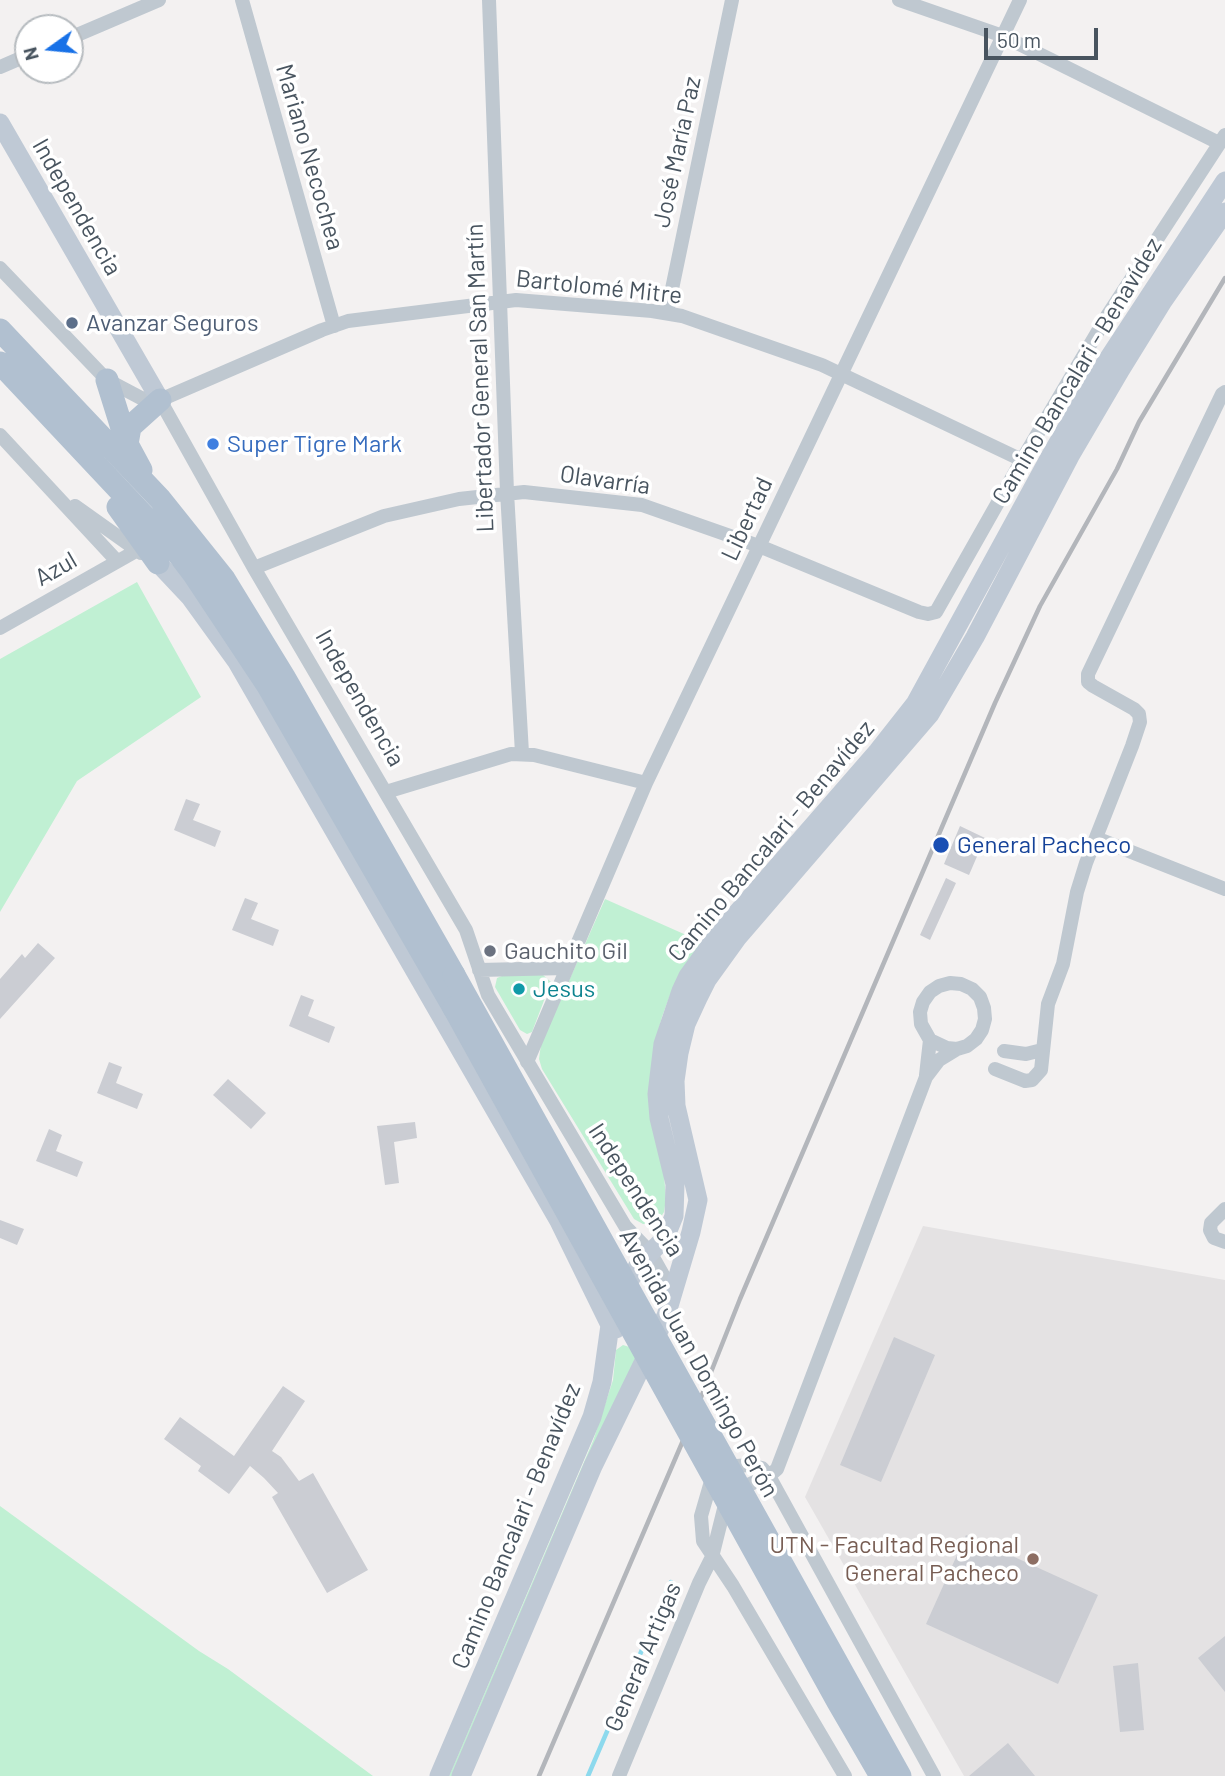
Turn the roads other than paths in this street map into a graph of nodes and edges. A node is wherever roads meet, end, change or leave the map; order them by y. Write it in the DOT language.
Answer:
graph roads {
  1 [pos="159,0"];
  2 [pos="242,0"];
  3 [pos="489,0"];
  4 [pos="732,0"];
  5 [pos="899,0"];
  6 [pos="1020,0"];
  7 [pos="84,32"];
  8 [pos="1003,36"];
  9 [pos="0,123"];
  10 [pos="1222,139"];
  11 [pos="1225,181"];
  12 [pos="1225,212"];
  13 [pos="0,268"];
  14 [pos="498,301"];
  15 [pos="667,313"];
  16 [pos="334,326"];
  17 [pos="0,330"];
  18 [pos="0,363"];
  19 [pos="842,373"];
  20 [pos="107,380"];
  21 [pos="160,400"];
  22 [pos="1223,401"];
  23 [pos="0,435"];
  24 [pos="69,439"];
  25 [pos="127,444"];
  26 [pos="1021,460"];
  27 [pos="54,491"];
  28 [pos="507,492"];
  29 [pos="160,499"];
  30 [pos="759,546"];
  31 [pos="136,551"];
  32 [pos="116,560"];
  33 [pos="159,563"];
  34 [pos="254,568"];
  35 [pos="0,628"];
  36 [pos="522,753"];
  37 [pos="646,783"];
  38 [pos="386,792"];
  39 [pos="1096,838"];
  40 [pos="1225,889"];
  41 [pos="566,968"];
  42 [pos="479,970"];
  43 [pos="930,1040"];
  44 [pos="957,1048"];
  45 [pos="1042,1050"];
  46 [pos="1004,1051"];
  47 [pos="527,1062"];
  48 [pos="995,1069"];
  49 [pos="926,1077"];
  50 [pos="1225,1209"];
  51 [pos="1225,1242"];
  52 [pos="650,1252"];
  53 [pos="671,1299"];
  54 [pos="610,1325"];
  55 [pos="651,1349"];
  56 [pos="769,1476"];
  57 [pos="712,1557"];
  58 [pos="439,1776"];
  59 [pos="461,1776"];
  60 [pos="618,1776"];
  61 [pos="845,1776"];
  62 [pos="881,1776"];
  63 [pos="900,1776"];
  64 [pos="934,1776"];
  1 -- 7 [label="street"];
  2 -- 16 [label="street, Mariano Necochea"];
  3 -- 14 [label="street, Libertador General San Martín"];
  4 -- 15 [label="street, José María Paz"];
  5 -- 8 [label="street"];
  6 -- 8 [label="street, Libertad"];
  8 -- 10 [label="street"];
  8 -- 19 [label="street, Libertad"];
  9 -- 21 [label="main road, Independencia"];
  10 -- 26 [label="street"];
  11 -- 52 [label="main road, Camino Bancalari - Benavídez"];
  12 -- 53 [label="main road, Camino Bancalari - Benavídez"];
  13 -- 20 [label="street"];
  14 -- 15 [label="street, Bartolomé Mitre"];
  14 -- 16 [label="street, Bartolomé Mitre"];
  14 -- 28 [label="street, Libertador General San Martín"];
  15 -- 19 [label="street, Bartolomé Mitre"];
  16 -- 21 [label="street, Bartolomé Mitre"];
  17 -- 29 [label="main road"];
  18 -- 24 [label="main road"];
  19 -- 26 [label="street, Bartolomé Mitre"];
  19 -- 30 [label="street, Libertad"];
  20 -- 21 [label="street"];
  20 -- 25 [label="main road"];
  21 -- 25 [label="main road"];
  21 -- 34 [label="street, Independencia"];
  22 -- 39 [label="street"];
  23 -- 27 [label="street"];
  24 -- 33 [label="main road"];
  24 -- 62 [label="main road, bridge"];
  25 -- 29 [label="main road"];
  26 -- 30 [label="street, Olavarría"];
  27 -- 31 [label="street"];
  27 -- 32 [label="street"];
  28 -- 30 [label="street, Olavarría"];
  28 -- 34 [label="street, Olavarría"];
  28 -- 36 [label="street, Libertador General San Martín"];
  29 -- 63 [label="main road, Avenida Juan Domingo Perón, bridge"];
  30 -- 37 [label="street, Libertad"];
  31 -- 32 [label="street, Azul"];
  31 -- 33 [label="street"];
  32 -- 35 [label="street, Azul"];
  33 -- 54 [label="main road"];
  34 -- 38 [label="street, Independencia"];
  36 -- 37 [label="street"];
  36 -- 38 [label="street"];
  37 -- 41 [label="street, Libertad"];
  38 -- 42 [label="street, Independencia"];
  39 -- 40 [label="street"];
  39 -- 45 [label="street"];
  41 -- 42 [label="street"];
  41 -- 47 [label="street, Libertad"];
  42 -- 47 [label="street, Independencia"];
  43 -- 44 [label="street"];
  43 -- 44 [label="street"];
  43 -- 49 [label="street"];
  44 -- 49 [label="street"];
  45 -- 46 [label="street"];
  45 -- 48 [label="street"];
  47 -- 52 [label="street, Independencia"];
  49 -- 56 [label="street"];
  50 -- 51 [label="street"];
  52 -- 53 [label="street, Independencia"];
  52 -- 54 [label="main road, Camino Bancalari - Benavídez"];
  53 -- 55 [label="main road, Camino Bancalari - Benavídez"];
  54 -- 55 [label="main road"];
  54 -- 58 [label="main road, Camino Bancalari - Benavídez"];
  55 -- 59 [label="main road, Camino Bancalari - Benavídez"];
  56 -- 57 [label="street, General Artigas"];
  56 -- 57 [label="street"];
  56 -- 64 [label="street"];
  57 -- 60 [label="street, General Artigas"];
  57 -- 61 [label="street"];
}
